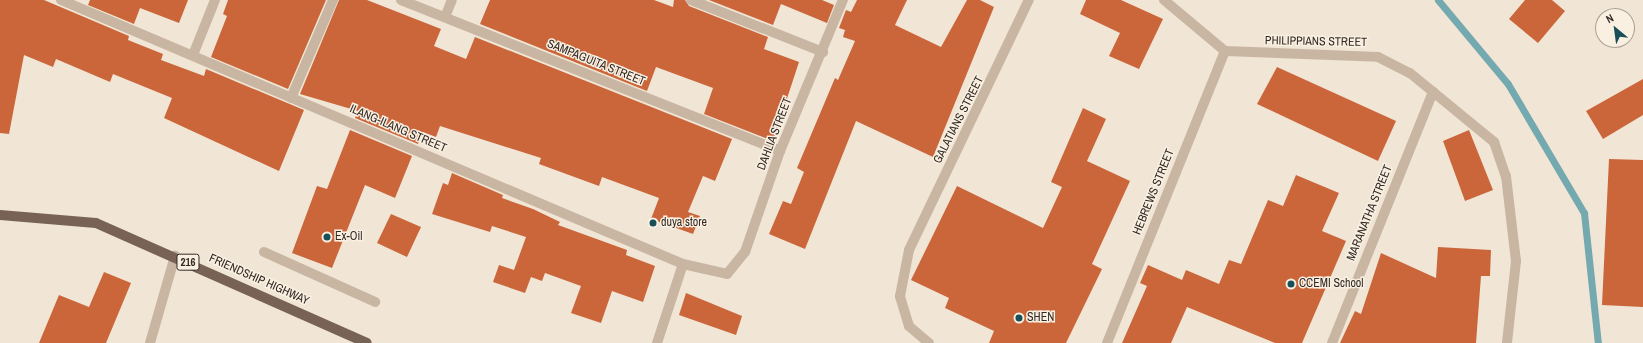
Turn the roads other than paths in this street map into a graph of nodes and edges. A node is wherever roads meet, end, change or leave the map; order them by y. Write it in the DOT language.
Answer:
graph roads {
  1 [pos="61,0"];
  2 [pos="215,0"];
  3 [pos="333,0"];
  4 [pos="401,0"];
  5 [pos="452,0"];
  6 [pos="691,0"];
  7 [pos="843,0"];
  8 [pos="1029,0"];
  9 [pos="1164,0"];
  10 [pos="76,2"];
  11 [pos="445,17"];
  12 [pos="1225,51"];
  13 [pos="823,52"];
  14 [pos="192,56"];
  15 [pos="1433,92"];
  16 [pos="291,98"];
  17 [pos="780,151"];
  18 [pos="0,215"];
  19 [pos="264,252"];
  20 [pos="175,256"];
  21 [pos="683,264"];
  22 [pos="727,274"];
  23 [pos="375,302"];
  24 [pos="150,343"];
  25 [pos="367,343"];
  26 [pos="657,343"];
  27 [pos="929,343"];
  28 [pos="1107,343"];
  29 [pos="1332,343"];
  30 [pos="1507,343"];
  1 -- 10 [label="street, ILANG-ILANG STREET"];
  2 -- 14 [label="street"];
  3 -- 16 [label="street"];
  4 -- 11 [label="street, SAMPAGUITA STREET"];
  5 -- 11 [label="street"];
  6 -- 13 [label="street"];
  7 -- 13 [label="street, DAHLIA STREET"];
  8 -- 27 [label="street, GALATIANS STREET"];
  9 -- 12 [label="street"];
  10 -- 14 [label="street, ILANG-ILANG STREET"];
  11 -- 17 [label="street, SAMPAGUITA STREET"];
  12 -- 15 [label="street, PHILIPPIANS STREET"];
  12 -- 28 [label="street, HEBREWS STREET"];
  13 -- 17 [label="street, DAHLIA STREET"];
  14 -- 16 [label="street, ILANG-ILANG STREET"];
  15 -- 29 [label="street, MARANATHA STREET"];
  15 -- 30 [label="street, PHILIPPIANS STREET"];
  16 -- 21 [label="street, ILANG-ILANG STREET"];
  17 -- 22 [label="street, DAHLIA STREET"];
  18 -- 20 [label="main road, FRIENDSHIP HIGHWAY / 216"];
  19 -- 23 [label="street"];
  20 -- 24 [label="street"];
  20 -- 25 [label="main road, FRIENDSHIP HIGHWAY / 216"];
  21 -- 22 [label="street, ILANG-ILANG STREET"];
  21 -- 26 [label="street"];
}
